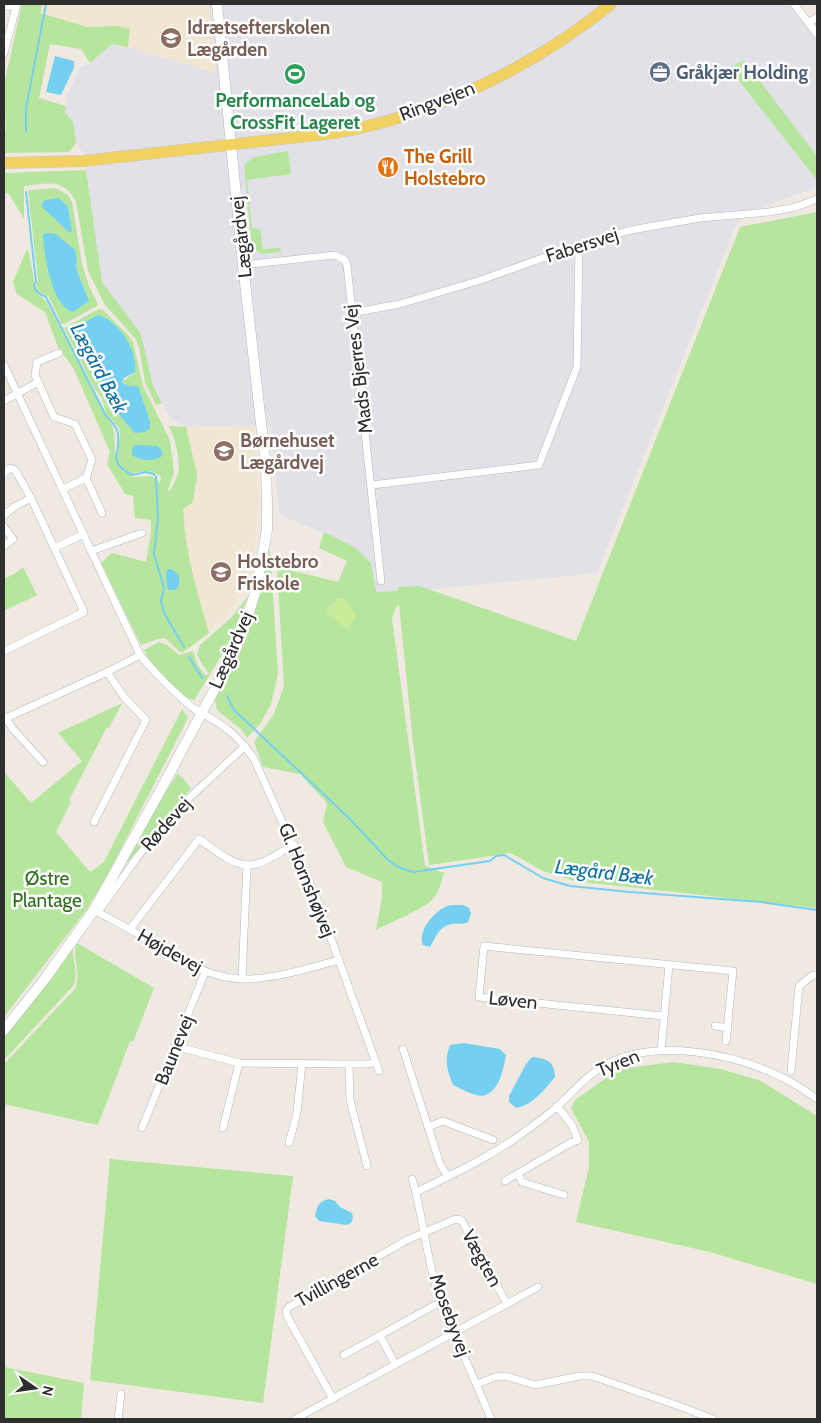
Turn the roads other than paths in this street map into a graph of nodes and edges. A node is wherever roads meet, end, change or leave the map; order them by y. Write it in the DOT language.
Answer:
graph roads {
  1 [pos="216,4"];
  2 [pos="611,4"];
  3 [pos="794,4"];
  4 [pos="16,5"];
  5 [pos="4,6"];
  6 [pos="817,17"];
  7 [pos="809,23"];
  8 [pos="817,34"];
  9 [pos="4,53"];
  10 [pos="231,144"];
  11 [pos="4,163"];
  12 [pos="817,199"];
  13 [pos="579,245"];
  14 [pos="243,265"];
  15 [pos="352,313"];
  16 [pos="59,353"];
  17 [pos="4,364"];
  18 [pos="38,382"];
  19 [pos="18,392"];
  20 [pos="4,401"];
  21 [pos="4,473"];
  22 [pos="86,478"];
  23 [pos="372,485"];
  24 [pos="63,489"];
  25 [pos="31,498"];
  26 [pos="102,513"];
  27 [pos="4,515"];
  28 [pos="4,527"];
  29 [pos="142,533"];
  30 [pos="84,534"];
  31 [pos="4,546"];
  32 [pos="54,548"];
  33 [pos="91,551"];
  34 [pos="382,581"];
  35 [pos="4,651"];
  36 [pos="140,654"];
  37 [pos="107,672"];
  38 [pos="202,712"];
  39 [pos="245,746"];
  40 [pos="43,762"];
  41 [pos="94,822"];
  42 [pos="294,845"];
  43 [pos="247,865"];
  44 [pos="96,911"];
  45 [pos="130,929"];
  46 [pos="339,960"];
  47 [pos="669,965"];
  48 [pos="206,972"];
  49 [pos="817,975"];
  50 [pos="242,979"];
  51 [pos="663,1016"];
  52 [pos="715,1026"];
  53 [pos="728,1028"];
  54 [pos="4,1030"];
  55 [pos="726,1041"];
  56 [pos="176,1046"];
  57 [pos="403,1049"];
  58 [pos="661,1050"];
  59 [pos="376,1062"];
  60 [pos="239,1063"];
  61 [pos="302,1063"];
  62 [pos="349,1064"];
  63 [pos="379,1070"];
  64 [pos="791,1071"];
  65 [pos="817,1099"];
  66 [pos="557,1106"];
  67 [pos="428,1127"];
  68 [pos="142,1128"];
  69 [pos="224,1128"];
  70 [pos="493,1140"];
  71 [pos="289,1143"];
  72 [pos="367,1166"];
  73 [pos="518,1174"];
  74 [pos="448,1177"];
  75 [pos="412,1178"];
  76 [pos="505,1181"];
  77 [pos="416,1192"];
  78 [pos="564,1195"];
  79 [pos="425,1232"];
  80 [pos="538,1287"];
  81 [pos="507,1304"];
  82 [pos="435,1305"];
  83 [pos="454,1332"];
  84 [pos="380,1336"];
  85 [pos="344,1355"];
  86 [pos="395,1364"];
  87 [pos="477,1384"];
  88 [pos="121,1394"];
  89 [pos="332,1398"];
  90 [pos="118,1419"];
  91 [pos="295,1419"];
  92 [pos="491,1419"];
  93 [pos="713,1419"];
  1 -- 10 [label="street, Lægårdvej"];
  2 -- 10 [label="main road, Ringvejen"];
  3 -- 7 [label="street"];
  4 -- 5 [label="street"];
  4 -- 9 [label="street"];
  6 -- 7 [label="street"];
  7 -- 8 [label="street"];
  10 -- 11 [label="main road, Ringvejen"];
  10 -- 14 [label="street, Lægårdvej"];
  12 -- 13 [label="street, Fabersvej"];
  13 -- 15 [label="street, Fabersvej"];
  13 -- 23 [label="street"];
  14 -- 15 [label="street, Mads Bjerres Vej"];
  14 -- 38 [label="street, Lægårdvej"];
  15 -- 23 [label="street, Mads Bjerres Vej"];
  16 -- 18 [label="street"];
  17 -- 19 [label="street, Gl. Hornshøjvej"];
  18 -- 19 [label="street"];
  18 -- 22 [label="street"];
  19 -- 20 [label="street"];
  19 -- 24 [label="street, Gl. Hornshøjvej"];
  21 -- 25 [label="street"];
  22 -- 24 [label="street"];
  22 -- 26 [label="street"];
  23 -- 34 [label="street, Mads Bjerres Vej"];
  24 -- 30 [label="street, Gl. Hornshøjvej"];
  25 -- 27 [label="street"];
  25 -- 32 [label="street"];
  28 -- 31 [label="street"];
  29 -- 33 [label="street"];
  30 -- 32 [label="street"];
  30 -- 33 [label="street, Gl. Hornshøjvej"];
  32 -- 35 [label="street"];
  33 -- 36 [label="street, Gl. Hornshøjvej"];
  36 -- 37 [label="street"];
  36 -- 38 [label="street, Gl. Hornshøjvej"];
  37 -- 40 [label="street"];
  37 -- 41 [label="street"];
  38 -- 39 [label="street, Gl. Hornshøjvej"];
  38 -- 44 [label="street, Lægårdvej"];
  39 -- 42 [label="street, Gl. Hornshøjvej"];
  39 -- 44 [label="street, Rødevej"];
  42 -- 43 [label="street"];
  42 -- 46 [label="street, Gl. Hornshøjvej"];
  43 -- 45 [label="street"];
  43 -- 50 [label="street"];
  44 -- 45 [label="street, Højdevej"];
  44 -- 54 [label="street, Lægårdvej"];
  45 -- 48 [label="street, Højdevej"];
  46 -- 50 [label="street, Højdevej"];
  46 -- 59 [label="street, Gl. Hornshøjvej"];
  47 -- 51 [label="street"];
  47 -- 51 [label="street, Løven"];
  47 -- 53 [label="street, Løven"];
  48 -- 50 [label="street, Højdevej"];
  48 -- 56 [label="street, Baunevej"];
  49 -- 64 [label="street"];
  51 -- 58 [label="street"];
  52 -- 53 [label="street"];
  53 -- 55 [label="street, Løven"];
  56 -- 60 [label="street"];
  56 -- 68 [label="street, Baunevej"];
  57 -- 67 [label="street"];
  58 -- 65 [label="street, Tyren"];
  58 -- 66 [label="street, Tyren"];
  59 -- 62 [label="street"];
  59 -- 63 [label="street, Gl. Hornshøjvej"];
  60 -- 61 [label="street"];
  60 -- 69 [label="street"];
  61 -- 62 [label="street"];
  61 -- 71 [label="street"];
  62 -- 72 [label="street"];
  66 -- 73 [label="street"];
  66 -- 74 [label="street, Tyren"];
  67 -- 70 [label="street"];
  67 -- 74 [label="street"];
  73 -- 76 [label="street"];
  73 -- 78 [label="street"];
  74 -- 77 [label="street, Tyren"];
  75 -- 77 [label="street, Mosebyvej"];
  77 -- 79 [label="street, Mosebyvej"];
  79 -- 81 [label="street, Vægten"];
  79 -- 83 [label="street, Mosebyvej"];
  79 -- 89 [label="street, Tvillingerne"];
  80 -- 81 [label="street, Vægten"];
  81 -- 83 [label="street, Vægten"];
  82 -- 84 [label="street"];
  83 -- 86 [label="street"];
  83 -- 87 [label="street, Mosebyvej"];
  84 -- 85 [label="street"];
  84 -- 86 [label="street"];
  86 -- 89 [label="street"];
  87 -- 92 [label="street, Mosebyvej"];
  87 -- 93 [label="street"];
  88 -- 90 [label="street"];
  89 -- 91 [label="street"];
}
